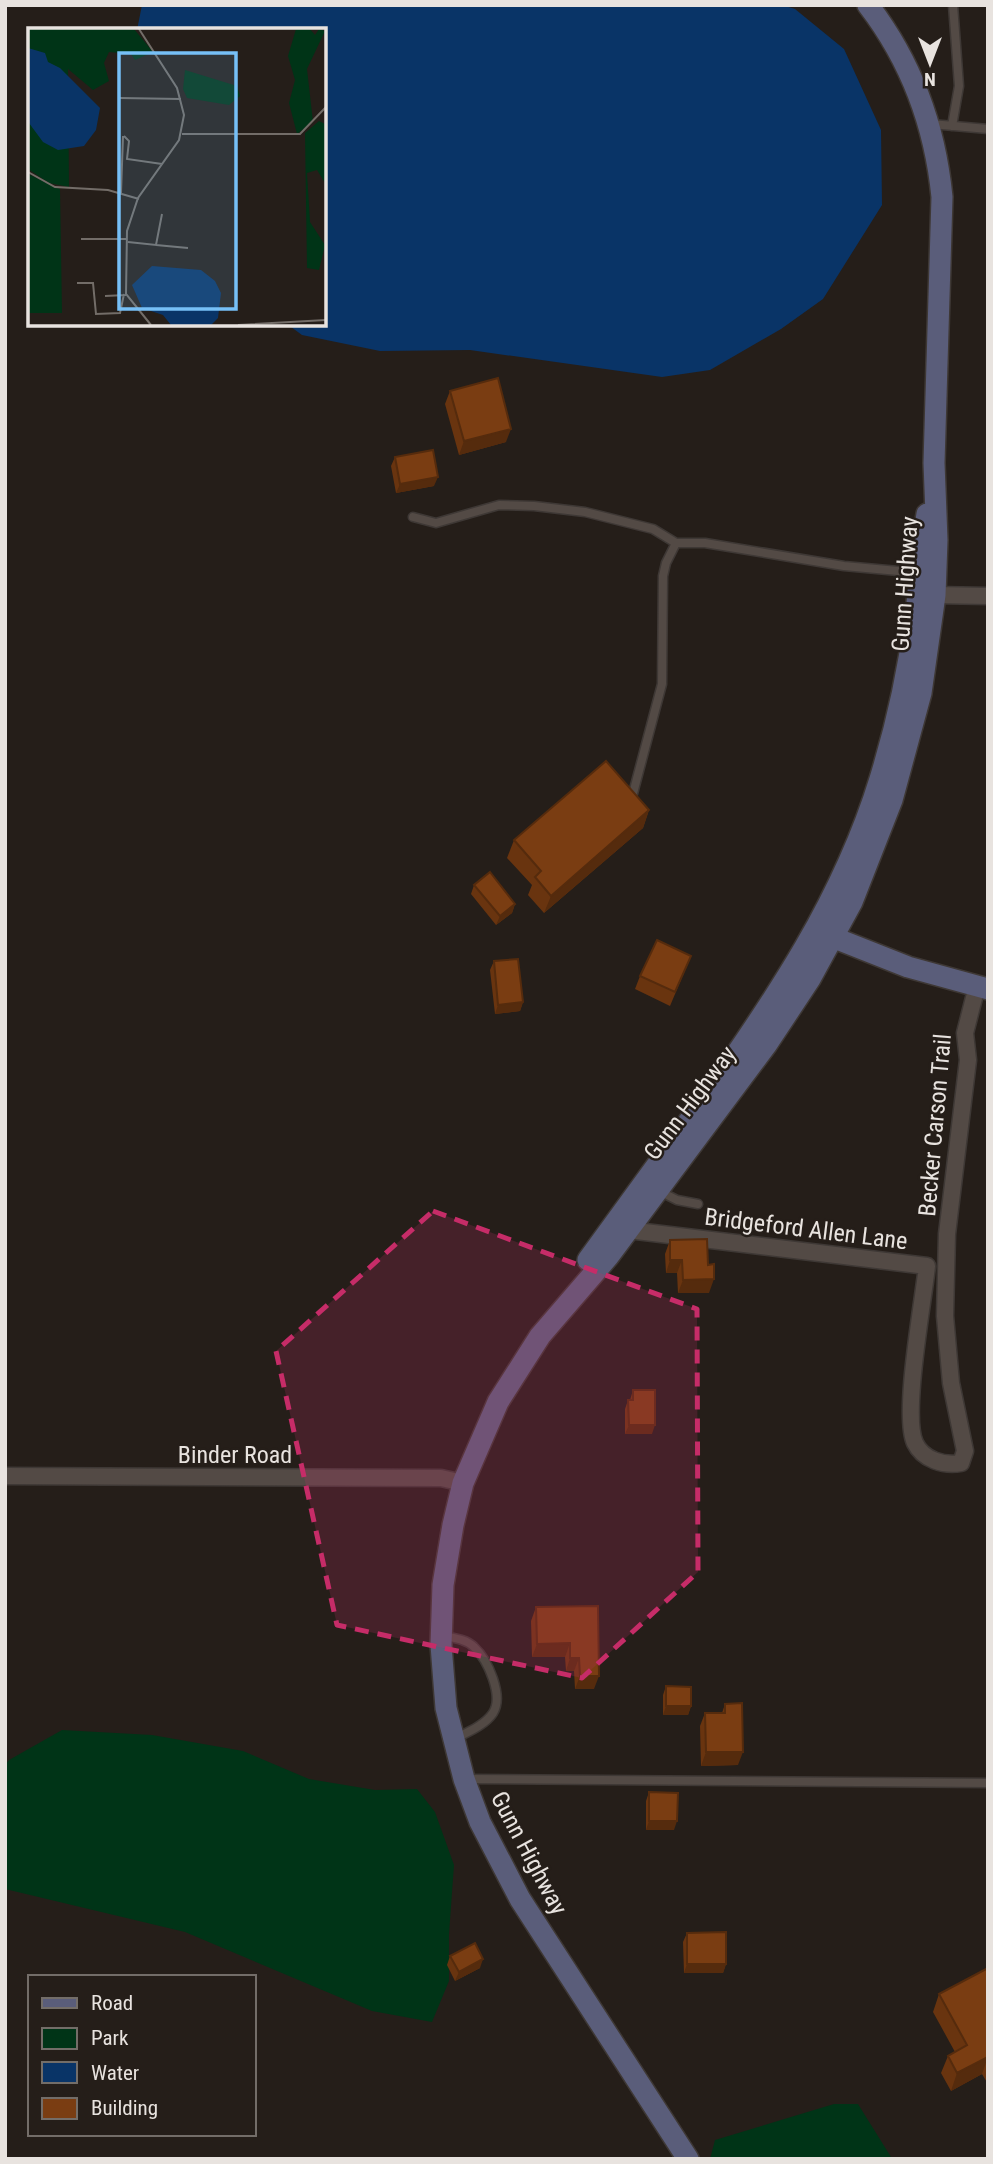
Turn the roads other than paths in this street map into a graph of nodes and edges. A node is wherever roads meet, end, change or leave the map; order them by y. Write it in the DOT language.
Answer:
graph roads {
  1 [pos="867,5"];
  2 [pos="953,5"];
  3 [pos="928,123"];
  4 [pos="952,126"];
  5 [pos="988,129"];
  6 [pos="934,463"];
  7 [pos="413,517"];
  8 [pos="676,543"];
  9 [pos="920,573"];
  10 [pos="935,594"];
  11 [pos="988,596"];
  12 [pos="631,802"];
  13 [pos="825,934"];
  14 [pos="982,988"];
  15 [pos="652,1186"];
  16 [pos="698,1204"];
  17 [pos="628,1230"];
  18 [pos="540,1336"];
  19 [pos="948,1465"];
  20 [pos="5,1476"];
  21 [pos="463,1483"];
  22 [pos="441,1635"];
  23 [pos="453,1739"];
  24 [pos="464,1779"];
  25 [pos="988,1783"];
  26 [pos="688,2159"];
  1 -- 3 [label="main road, Gunn Highway"];
  2 -- 4 [label="lane"];
  3 -- 4 [label="lane"];
  3 -- 6 [label="main road, Gunn Highway"];
  4 -- 5 [label="lane"];
  6 -- 9 [label="main road"];
  6 -- 10 [label="main road, Gunn Highway"];
  7 -- 8 [label="lane"];
  8 -- 9 [label="lane"];
  8 -- 12 [label="lane"];
  9 -- 13 [label="main road"];
  10 -- 11 [label="street"];
  10 -- 13 [label="main road, Gunn Highway"];
  13 -- 14 [label="main road"];
  13 -- 15 [label="main road, Gunn Highway"];
  14 -- 19 [label="street, Becker Carson Trail"];
  15 -- 16 [label="lane"];
  15 -- 17 [label="main road, Gunn Highway"];
  15 -- 18 [label="main road"];
  17 -- 18 [label="main road, Gunn Highway"];
  17 -- 19 [label="street, Bridgeford Allen Lane"];
  18 -- 21 [label="main road, Gunn Highway"];
  20 -- 21 [label="street, Binder Road"];
  21 -- 22 [label="main road, Gunn Highway"];
  22 -- 23 [label="main road, Gunn Highway"];
  22 -- 23 [label="lane"];
  23 -- 24 [label="main road, Gunn Highway"];
  24 -- 25 [label="lane"];
  24 -- 26 [label="main road, Gunn Highway"];
}
